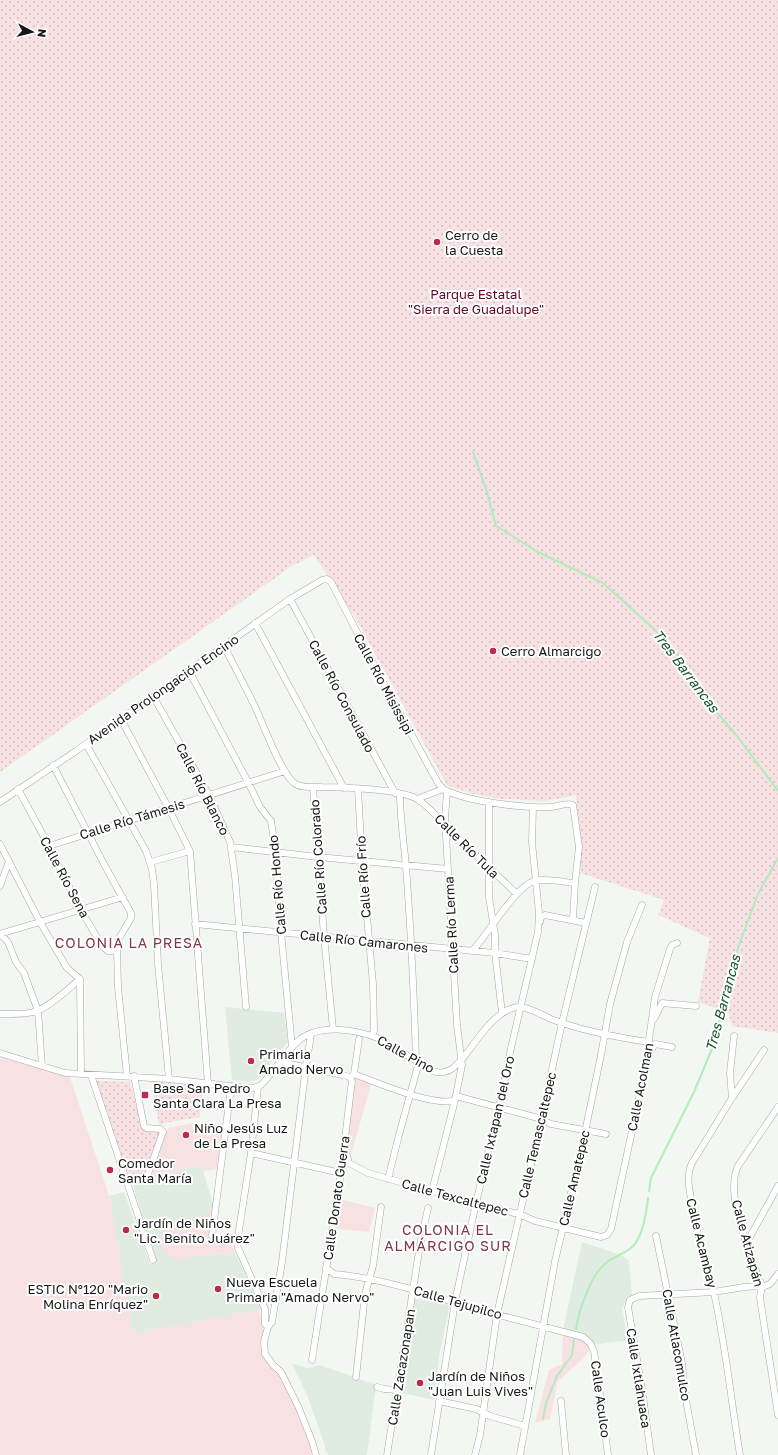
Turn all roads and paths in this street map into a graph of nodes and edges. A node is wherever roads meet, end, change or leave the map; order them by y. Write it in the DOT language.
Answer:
graph roads {
  1 [pos="327,579"];
  2 [pos="290,598"];
  3 [pos="255,623"];
  4 [pos="224,646"];
  5 [pos="189,672"];
  6 [pos="153,696"];
  7 [pos="121,719"];
  8 [pos="86,744"];
  9 [pos="53,765"];
  10 [pos="285,772"];
  11 [pos="249,784"];
  12 [pos="313,787"];
  13 [pos="344,788"];
  14 [pos="18,789"];
  15 [pos="358,789"];
  16 [pos="445,790"];
  17 [pos="397,793"];
  18 [pos="209,795"];
  19 [pos="417,799"];
  20 [pos="0,802"];
  21 [pos="489,802"];
  22 [pos="533,807"];
  23 [pos="169,809"];
  24 [pos="128,820"];
  25 [pos="445,826"];
  26 [pos="89,833"];
  27 [pos="0,844"];
  28 [pos="48,846"];
  29 [pos="231,847"];
  30 [pos="190,851"];
  31 [pos="275,852"];
  32 [pos="318,857"];
  33 [pos="9,861"];
  34 [pos="362,861"];
  35 [pos="151,862"];
  36 [pos="406,866"];
  37 [pos="489,868"];
  38 [pos="448,869"];
  39 [pos="536,880"];
  40 [pos="575,883"];
  41 [pos="0,886"];
  42 [pos="595,887"];
  43 [pos="517,894"];
  44 [pos="123,897"];
  45 [pos="642,905"];
  46 [pos="80,909"];
  47 [pos="573,920"];
  48 [pos="40,922"];
  49 [pos="586,923"];
  50 [pos="195,924"];
  51 [pos="494,925"];
  52 [pos="538,925"];
  53 [pos="239,928"];
  54 [pos="281,932"];
  55 [pos="0,934"];
  56 [pos="324,936"];
  57 [pos="368,940"];
  58 [pos="677,943"];
  59 [pos="411,945"];
  60 [pos="453,950"];
  61 [pos="117,951"];
  62 [pos="472,951"];
  63 [pos="495,953"];
  64 [pos="532,959"];
  65 [pos="80,979"];
  66 [pos="696,1006"];
  67 [pos="246,1007"];
  68 [pos="520,1007"];
  69 [pos="38,1011"];
  70 [pos="502,1013"];
  71 [pos="0,1014"];
  72 [pos="651,1022"];
  73 [pos="562,1023"];
  74 [pos="333,1029"];
  75 [pos="311,1035"];
  76 [pos="372,1036"];
  77 [pos="604,1036"];
  78 [pos="734,1036"];
  79 [pos="359,1039"];
  80 [pos="648,1042"];
  81 [pos="292,1047"];
  82 [pos="672,1047"];
  83 [pos="764,1050"];
  84 [pos="0,1053"];
  85 [pos="646,1057"];
  86 [pos="462,1059"];
  87 [pos="418,1061"];
  88 [pos="280,1062"];
  89 [pos="42,1066"];
  90 [pos="306,1066"];
  91 [pos="81,1074"];
  92 [pos="92,1075"];
  93 [pos="130,1076"];
  94 [pos="352,1076"];
  95 [pos="169,1079"];
  96 [pos="208,1084"];
  97 [pos="261,1085"];
  98 [pos="231,1086"];
  99 [pos="410,1095"];
  100 [pos="455,1098"];
  101 [pos="732,1098"];
  102 [pos="499,1107"];
  103 [pos="778,1107"];
  104 [pos="542,1119"];
  105 [pos="585,1131"];
  106 [pos="606,1134"];
  107 [pos="345,1141"];
  108 [pos="251,1153"];
  109 [pos="295,1163"];
  110 [pos="341,1173"];
  111 [pos="388,1179"];
  112 [pos="127,1182"];
  113 [pos="778,1186"];
  114 [pos="432,1191"];
  115 [pos="476,1204"];
  116 [pos="381,1206"];
  117 [pos="428,1208"];
  118 [pos="519,1214"];
  119 [pos="564,1228"];
  120 [pos="607,1235"];
  121 [pos="212,1236"];
  122 [pos="656,1236"];
  123 [pos="746,1244"];
  124 [pos="153,1260"];
  125 [pos="326,1268"];
  126 [pos="778,1274"];
  127 [pos="369,1279"];
  128 [pos="770,1284"];
  129 [pos="778,1284"];
  130 [pos="762,1287"];
  131 [pos="412,1289"];
  132 [pos="714,1292"];
  133 [pos="668,1294"];
  134 [pos="455,1302"];
  135 [pos="498,1314"];
  136 [pos="268,1327"];
  137 [pos="543,1327"];
  138 [pos="590,1343"];
  139 [pos="312,1360"];
  140 [pos="356,1376"];
  141 [pos="377,1387"];
  142 [pos="397,1390"];
  143 [pos="439,1401"];
  144 [pos="561,1401"];
  145 [pos="483,1412"];
  146 [pos="778,1415"];
  147 [pos="525,1426"];
  148 [pos="316,1455"];
  149 [pos="387,1455"];
  150 [pos="431,1455"];
  151 [pos="475,1455"];
  152 [pos="520,1455"];
  153 [pos="566,1455"];
  154 [pos="608,1455"];
  155 [pos="651,1455"];
  156 [pos="696,1455"];
  157 [pos="740,1455"];
  1 -- 2 [label="street, Avenida Prolongación Encino"];
  1 -- 16 [label="street, Calle Río Misissipi"];
  2 -- 3 [label="street, Avenida Prolongación Encino"];
  2 -- 17 [label="street, Calle Río Consulado"];
  3 -- 4 [label="street, Avenida Prolongación Encino"];
  3 -- 13 [label="street"];
  4 -- 5 [label="street, Avenida Prolongación Encino"];
  4 -- 10 [label="street, Calle Río Colorado"];
  5 -- 6 [label="street, Avenida Prolongación Encino"];
  5 -- 11 [label="street, Calle Río Hondo"];
  6 -- 7 [label="street, Avenida Prolongación Encino"];
  6 -- 18 [label="street, Calle Río Blanco"];
  7 -- 8 [label="street, Avenida Prolongación Encino"];
  7 -- 23 [label="street"];
  8 -- 9 [label="street, Avenida Prolongación Encino"];
  8 -- 24 [label="street"];
  9 -- 14 [label="street, Avenida Prolongación Encino"];
  9 -- 26 [label="street"];
  10 -- 11 [label="street, Calle Río Támesis"];
  10 -- 12 [label="street, Calle Río Colorado"];
  11 -- 18 [label="street, Calle Río Támesis"];
  11 -- 31 [label="street, Calle Río Hondo"];
  12 -- 13 [label="street"];
  12 -- 32 [label="street, Calle Río Colorado"];
  13 -- 15 [label="street"];
  14 -- 20 [label="street, Avenida Prolongación Encino"];
  14 -- 28 [label="street, Calle Río Sena"];
  15 -- 17 [label="street"];
  15 -- 34 [label="street, Calle Río Frío"];
  16 -- 19 [label="street"];
  16 -- 21 [label="street"];
  16 -- 25 [label="street, Calle Río Lerma"];
  17 -- 19 [label="street"];
  17 -- 36 [label="street, Calle Río Consulado"];
  18 -- 23 [label="street, Calle Río Támesis"];
  18 -- 29 [label="street, Calle Río Blanco"];
  19 -- 25 [label="street, Calle Río Tula"];
  21 -- 22 [label="street"];
  21 -- 37 [label="street"];
  22 -- 39 [label="street, Calle Ixtapan del Oro"];
  22 -- 40 [label="street"];
  23 -- 24 [label="street, Calle Río Támesis"];
  23 -- 30 [label="street"];
  24 -- 26 [label="street, Calle Río Támesis"];
  24 -- 35 [label="street"];
  25 -- 37 [label="street, Calle Río Tula"];
  25 -- 38 [label="street, Calle Río Lerma"];
  26 -- 28 [label="street, Calle Río Támesis"];
  26 -- 44 [label="street"];
  27 -- 33 [label="street"];
  28 -- 46 [label="street, Calle Río Sena"];
  29 -- 31 [label="street"];
  29 -- 53 [label="street, Calle Río Blanco"];
  30 -- 35 [label="street"];
  30 -- 50 [label="street"];
  31 -- 32 [label="street"];
  31 -- 54 [label="street, Calle Río Hondo"];
  32 -- 34 [label="street"];
  32 -- 56 [label="street, Calle Río Colorado"];
  33 -- 41 [label="street"];
  33 -- 48 [label="street"];
  34 -- 36 [label="street"];
  34 -- 57 [label="street, Calle Río Frío"];
  35 -- 95 [label="street"];
  36 -- 38 [label="street"];
  36 -- 59 [label="street, Calle Río Consulado"];
  37 -- 43 [label="street, Calle Río Tula"];
  37 -- 51 [label="street"];
  38 -- 60 [label="street, Calle Río Lerma"];
  39 -- 40 [label="street"];
  39 -- 43 [label="street"];
  39 -- 52 [label="street, Calle Ixtapan del Oro"];
  40 -- 47 [label="street"];
  42 -- 49 [label="street, Calle Temascaltepec"];
  43 -- 51 [label="street"];
  44 -- 46 [label="street"];
  44 -- 61 [label="street"];
  45 -- 77 [label="street, Calle Amatepec"];
  46 -- 48 [label="street"];
  46 -- 61 [label="street, Calle Río Sena"];
  47 -- 49 [label="street"];
  47 -- 52 [label="street"];
  48 -- 55 [label="street"];
  48 -- 65 [label="street"];
  49 -- 73 [label="street, Calle Temascaltepec"];
  50 -- 53 [label="street, Calle Río Camarones"];
  50 -- 96 [label="street"];
  51 -- 62 [label="street"];
  51 -- 63 [label="street"];
  52 -- 64 [label="street, Calle Ixtapan del Oro"];
  53 -- 54 [label="street, Calle Río Camarones"];
  53 -- 67 [label="street, Calle Río Blanco"];
  54 -- 56 [label="street, Calle Río Camarones"];
  54 -- 81 [label="street, Calle Río Hondo"];
  55 -- 69 [label="street"];
  56 -- 57 [label="street, Calle Río Camarones"];
  56 -- 74 [label="street, Calle Río Colorado"];
  57 -- 59 [label="street, Calle Río Camarones"];
  57 -- 76 [label="street, Calle Río Frío"];
  58 -- 72 [label="street, Calle Acolman"];
  59 -- 60 [label="street, Calle Río Camarones"];
  59 -- 87 [label="street, Calle Río Consulado"];
  60 -- 62 [label="street, Calle Río Camarones"];
  60 -- 86 [label="street, Calle Río Lerma"];
  61 -- 93 [label="street"];
  62 -- 63 [label="street, Calle Río Camarones"];
  63 -- 64 [label="street, Calle Río Camarones"];
  63 -- 70 [label="street"];
  64 -- 68 [label="street, Calle Ixtapan del Oro"];
  65 -- 69 [label="street"];
  65 -- 91 [label="street"];
  66 -- 72 [label="street"];
  68 -- 70 [label="street, Calle Pino"];
  68 -- 73 [label="street"];
  68 -- 102 [label="street, Calle Ixtapan del Oro"];
  69 -- 71 [label="street"];
  69 -- 89 [label="street"];
  70 -- 86 [label="street, Calle Pino"];
  72 -- 80 [label="street, Calle Acolman"];
  73 -- 77 [label="street"];
  73 -- 104 [label="street, Calle Temascaltepec"];
  74 -- 75 [label="street, Calle Pino"];
  74 -- 76 [label="street, Calle Pino"];
  75 -- 81 [label="street, Calle Pino"];
  75 -- 90 [label="street"];
  76 -- 87 [label="street, Calle Pino"];
  77 -- 80 [label="street"];
  77 -- 105 [label="street, Calle Amatepec"];
  78 -- 101 [label="street"];
  79 -- 94 [label="street, Calle Donato Guerra"];
  80 -- 85 [label="street, Calle Acolman"];
  81 -- 88 [label="street, Calle Pino"];
  82 -- 85 [label="street"];
  83 -- 101 [label="street, Calle Acambay"];
  84 -- 89 [label="street"];
  85 -- 120 [label="street, Calle Acolman"];
  86 -- 87 [label="street, Calle Pino"];
  86 -- 100 [label="street"];
  87 -- 99 [label="street, Calle Río Consulado"];
  88 -- 90 [label="street"];
  88 -- 97 [label="street, Calle Pino"];
  89 -- 91 [label="street"];
  90 -- 94 [label="street"];
  90 -- 109 [label="street"];
  91 -- 92 [label="street"];
  92 -- 93 [label="street"];
  92 -- 112 [label="street"];
  93 -- 95 [label="street"];
  93 -- 112 [label="street"];
  94 -- 99 [label="street"];
  94 -- 107 [label="street, Calle Donato Guerra"];
  95 -- 96 [label="street"];
  96 -- 98 [label="street"];
  97 -- 98 [label="street"];
  97 -- 108 [label="street"];
  98 -- 121 [label="street"];
  99 -- 100 [label="street"];
  99 -- 111 [label="street, Calle Río Consulado"];
  100 -- 102 [label="street"];
  100 -- 114 [label="street"];
  101 -- 132 [label="street, Calle Acambay"];
  102 -- 104 [label="street"];
  102 -- 115 [label="street, Calle Ixtapan del Oro"];
  103 -- 123 [label="street, Calle Atizapán"];
  104 -- 105 [label="street"];
  104 -- 118 [label="street, Calle Temascaltepec"];
  105 -- 106 [label="street"];
  105 -- 119 [label="street, Calle Amatepec"];
  107 -- 110 [label="street, Calle Donato Guerra"];
  107 -- 111 [label="street, Calle Texcaltepec"];
  108 -- 109 [label="street"];
  108 -- 136 [label="street"];
  109 -- 110 [label="street"];
  109 -- 136 [label="street"];
  110 -- 125 [label="street, Calle Donato Guerra"];
  111 -- 114 [label="street, Calle Texcaltepec"];
  112 -- 124 [label="street"];
  113 -- 123 [label="street"];
  114 -- 115 [label="street, Calle Texcaltepec"];
  115 -- 118 [label="street, Calle Texcaltepec"];
  115 -- 134 [label="street, Calle Ixtapan del Oro"];
  116 -- 127 [label="street"];
  117 -- 131 [label="street, Calle Zacazonapan"];
  118 -- 119 [label="street, Calle Texcaltepec"];
  118 -- 135 [label="street, Calle Temascaltepec"];
  119 -- 120 [label="street, Calle Texcaltepec"];
  119 -- 137 [label="street, Calle Amatepec"];
  122 -- 133 [label="street, Calle Atlacomulco"];
  123 -- 130 [label="street, Calle Atizapán"];
  125 -- 127 [label="street, Calle Tejupilco"];
  125 -- 139 [label="street, Calle Donato Guerra"];
  126 -- 128 [label="street"];
  127 -- 131 [label="street, Calle Tejupilco"];
  127 -- 140 [label="street"];
  128 -- 129 [label="street"];
  128 -- 130 [label="street"];
  130 -- 132 [label="street"];
  130 -- 146 [label="street, Calle Atizapán"];
  131 -- 134 [label="street, Calle Tejupilco"];
  131 -- 142 [label="street, Calle Zacazonapan"];
  132 -- 133 [label="street"];
  132 -- 157 [label="street, Calle Acambay"];
  133 -- 155 [label="street, Calle Ixtlahuaca"];
  133 -- 156 [label="street, Calle Atlacomulco"];
  134 -- 135 [label="street, Calle Tejupilco"];
  134 -- 143 [label="street, Calle Ixtapan del Oro"];
  135 -- 137 [label="street, Calle Tejupilco"];
  135 -- 145 [label="street, Calle Temascaltepec"];
  136 -- 148 [label="street"];
  137 -- 138 [label="street, Calle Tejupilco"];
  137 -- 147 [label="street, Calle Amatepec"];
  138 -- 154 [label="street, Calle Aculco"];
  141 -- 142 [label="street"];
  142 -- 149 [label="street, Calle Zacazonapan"];
  143 -- 145 [label="street"];
  143 -- 150 [label="street, Calle Ixtapan del Oro"];
  144 -- 153 [label="street"];
  145 -- 147 [label="street"];
  145 -- 151 [label="street, Calle Temascaltepec"];
  147 -- 152 [label="street, Calle Amatepec"];
}
